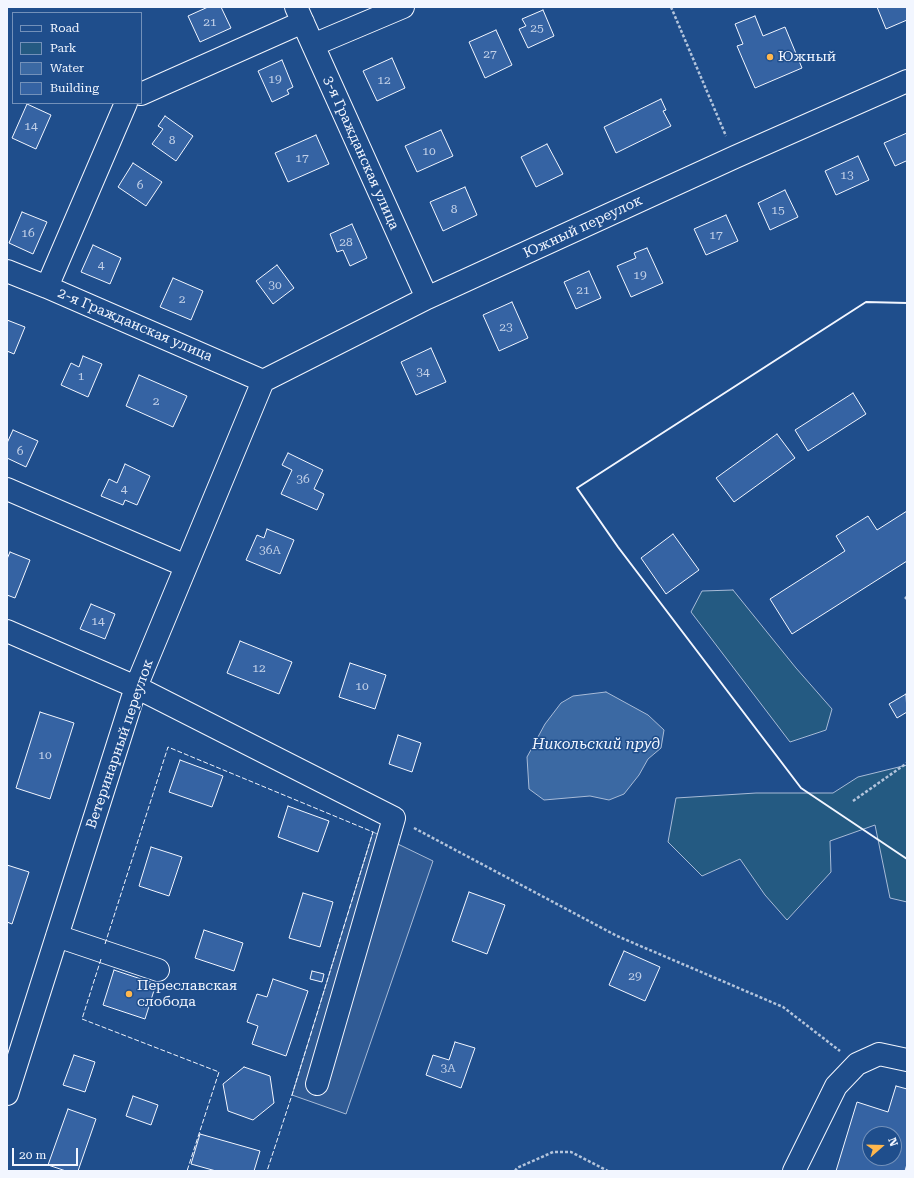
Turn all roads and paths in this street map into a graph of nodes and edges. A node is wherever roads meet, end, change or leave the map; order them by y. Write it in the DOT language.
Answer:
graph roads {
  1 [pos="403,7"];
  2 [pos="670,7"];
  3 [pos="300,14"];
  4 [pos="313,45"];
  5 [pos="907,81"];
  6 [pos="142,93"];
  7 [pos="126,104"];
  8 [pos="735,157"];
  9 [pos="7,271"];
  10 [pos="47,287"];
  11 [pos="427,298"];
  12 [pos="263,380"];
  13 [pos="7,489"];
  14 [pos="186,566"];
  15 [pos="7,631"];
  16 [pos="136,687"];
  17 [pos="907,763"];
  18 [pos="853,801"];
  19 [pos="394,818"];
  20 [pos="57,936"];
  21 [pos="158,970"];
  22 [pos="907,1060"];
  23 [pos="857,1064"];
  24 [pos="317,1084"];
  25 [pos="7,1094"];
  26 [pos="515,1171"];
  27 [pos="608,1171"];
  28 [pos="794,1171"];
  1 -- 4 [label="street"];
  2 -- 8 [label="path"];
  3 -- 4 [label="street, 3-я Гражданская улица"];
  3 -- 6 [label="street"];
  4 -- 11 [label="street, 3-я Гражданская улица"];
  5 -- 8 [label="street, Южный переулок"];
  7 -- 10 [label="street"];
  8 -- 11 [label="street, Южный переулок"];
  9 -- 10 [label="street, 2-я Гражданская улица"];
  10 -- 12 [label="street, 2-я Гражданская улица"];
  11 -- 12 [label="street, Южный переулок"];
  12 -- 14 [label="street, Ветеринарный переулок"];
  13 -- 14 [label="street"];
  14 -- 16 [label="street, Ветеринарный переулок"];
  15 -- 16 [label="street"];
  16 -- 19 [label="street"];
  16 -- 20 [label="street, Ветеринарный переулок"];
  17 -- 18 [label="path"];
  19 -- 23 [label="path"];
  19 -- 24 [label="street"];
  20 -- 21 [label="street"];
  20 -- 25 [label="street, Ветеринарный переулок"];
  22 -- 23 [label="street"];
  23 -- 28 [label="street"];
  26 -- 27 [label="path"];
}
